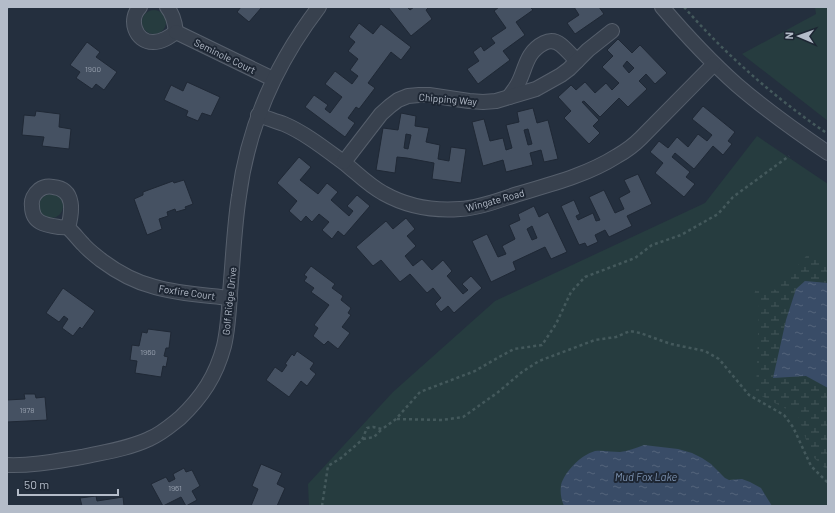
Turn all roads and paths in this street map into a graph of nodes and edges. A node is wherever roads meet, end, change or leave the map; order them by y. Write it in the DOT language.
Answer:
graph roads {
  1 [pos="140,7"];
  2 [pos="167,7"];
  3 [pos="319,7"];
  4 [pos="662,7"];
  5 [pos="684,7"];
  6 [pos="612,31"];
  7 [pos="176,32"];
  8 [pos="577,61"];
  9 [pos="714,64"];
  10 [pos="273,80"];
  11 [pos="508,97"];
  12 [pos="258,115"];
  13 [pos="828,134"];
  14 [pos="828,153"];
  15 [pos="789,156"];
  16 [pos="344,162"];
  17 [pos="68,228"];
  18 [pos="230,298"];
  19 [pos="396,419"];
  20 [pos="382,429"];
  21 [pos="362,439"];
  22 [pos="7,465"];
  23 [pos="828,483"];
  24 [pos="322,506"];
  1 -- 7 [label="street"];
  2 -- 7 [label="street"];
  3 -- 10 [label="street, Golf Ridge Drive"];
  4 -- 9 [label="street"];
  5 -- 13 [label="path"];
  6 -- 8 [label="street, Chipping Way"];
  7 -- 10 [label="street, Seminole Court"];
  8 -- 11 [label="street, Chipping Way"];
  8 -- 11 [label="street"];
  9 -- 14 [label="street"];
  9 -- 16 [label="street, Wingate Road"];
  10 -- 12 [label="street, Golf Ridge Drive"];
  11 -- 16 [label="street, Chipping Way"];
  12 -- 16 [label="street, Wingate Road"];
  12 -- 18 [label="street, Golf Ridge Drive"];
  15 -- 19 [label="path"];
  17 -- 18 [label="street, Foxfire Court"];
  18 -- 22 [label="street, Golf Ridge Drive"];
  19 -- 20 [label="path"];
  19 -- 23 [label="path"];
  20 -- 21 [label="path"];
  20 -- 21 [label="path"];
  21 -- 24 [label="path"];
}
